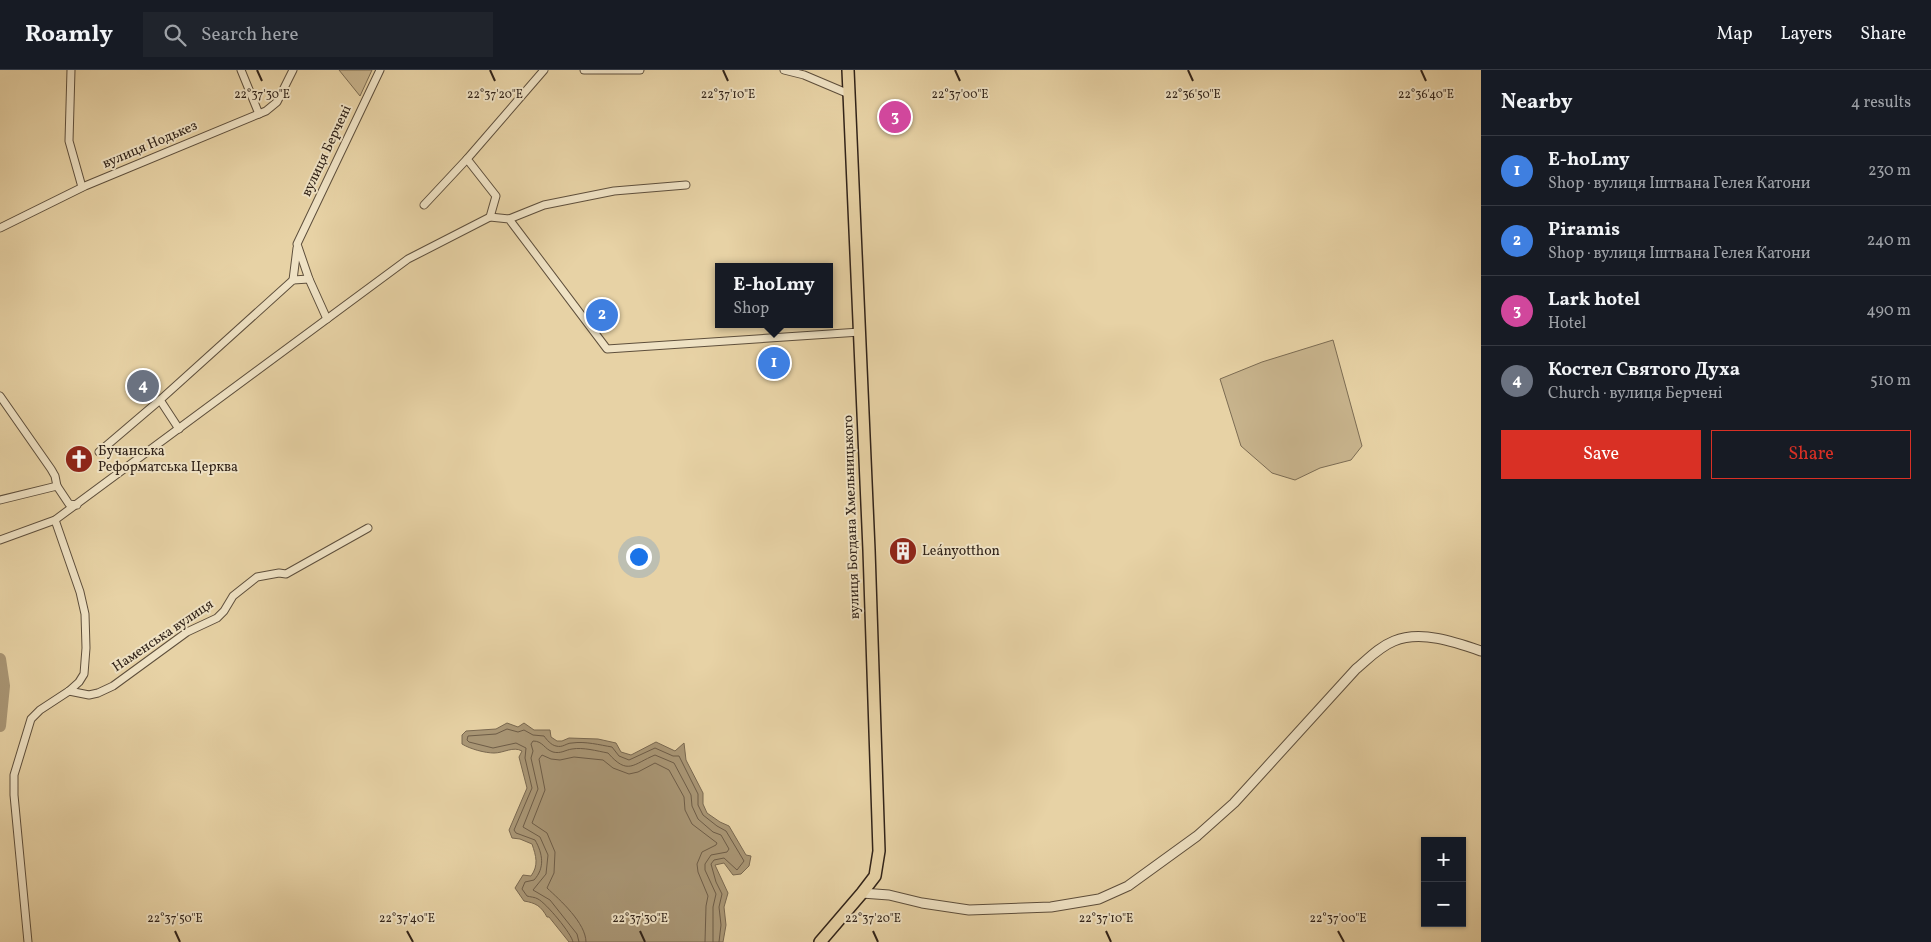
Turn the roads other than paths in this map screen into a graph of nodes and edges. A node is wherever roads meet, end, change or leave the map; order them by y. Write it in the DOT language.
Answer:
graph roads {
  1 [pos="71,70"];
  2 [pos="241,70"];
  3 [pos="292,70"];
  4 [pos="380,70"];
  5 [pos="544,70"];
  6 [pos="584,70"];
  7 [pos="640,70"];
  8 [pos="784,70"];
  9 [pos="848,70"];
  10 [pos="849,94"];
  11 [pos="259,114"];
  12 [pos="467,159"];
  13 [pos="686,185"];
  14 [pos="82,187"];
  15 [pos="424,205"];
  16 [pos="490,217"];
  17 [pos="509,219"];
  18 [pos="0,228"];
  19 [pos="297,244"];
  20 [pos="309,279"];
  21 [pos="293,280"];
  22 [pos="327,319"];
  23 [pos="860,332"];
  24 [pos="0,396"];
  25 [pos="160,400"];
  26 [pos="179,429"];
  27 [pos="99,452"];
  28 [pos="56,486"];
  29 [pos="0,500"];
  30 [pos="76,505"];
  31 [pos="55,520"];
  32 [pos="368,528"];
  33 [pos="0,540"];
  34 [pos="1481,651"];
  35 [pos="70,691"];
  36 [pos="862,894"];
  37 [pos="28,942"];
  38 [pos="820,942"];
  1 -- 14 [label="street"];
  2 -- 11 [label="street"];
  3 -- 11 [label="street, вулиця Нодькез"];
  4 -- 19 [label="street, вулиця Берчені"];
  5 -- 12 [label="street"];
  6 -- 7 [label="street"];
  8 -- 10 [label="street"];
  9 -- 10 [label="highway, вулиця Богдана Хмельницького"];
  10 -- 23 [label="highway, вулиця Богдана Хмельницького"];
  11 -- 14 [label="street, вулиця Нодькез"];
  12 -- 15 [label="street"];
  12 -- 16 [label="street"];
  13 -- 17 [label="street"];
  14 -- 18 [label="street, вулиця Нодькез"];
  16 -- 17 [label="street"];
  16 -- 22 [label="street"];
  17 -- 23 [label="street"];
  19 -- 20 [label="street"];
  19 -- 21 [label="street, вулиця Берчені"];
  20 -- 21 [label="street"];
  20 -- 22 [label="street"];
  21 -- 25 [label="street"];
  22 -- 26 [label="street"];
  23 -- 36 [label="highway, вулиця Богдана Хмельницького"];
  24 -- 28 [label="street"];
  25 -- 26 [label="street"];
  25 -- 27 [label="street"];
  26 -- 30 [label="street"];
  28 -- 29 [label="street"];
  28 -- 30 [label="street"];
  30 -- 31 [label="street"];
  31 -- 33 [label="street"];
  31 -- 35 [label="street"];
  32 -- 35 [label="street, Наменська вулиця"];
  34 -- 36 [label="street"];
  35 -- 37 [label="street"];
  36 -- 38 [label="highway, вулиця Богдана Хмельницького"];
}
